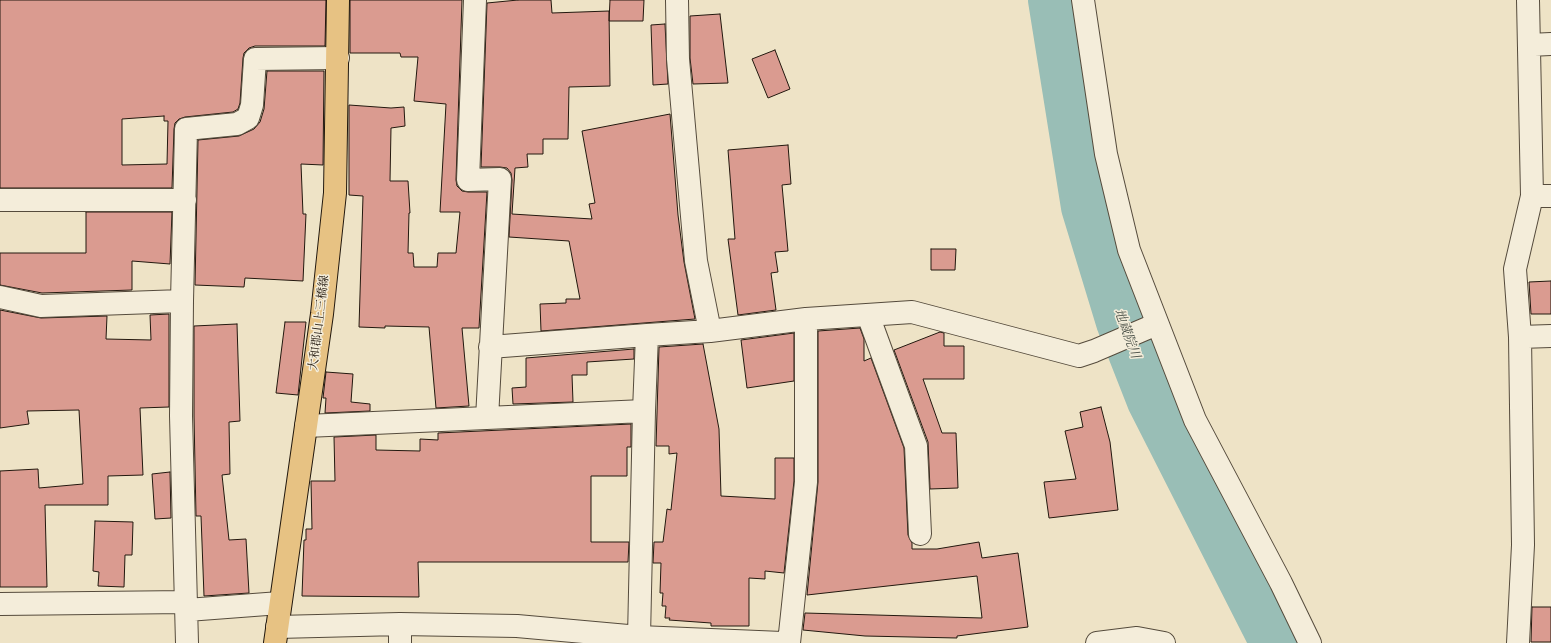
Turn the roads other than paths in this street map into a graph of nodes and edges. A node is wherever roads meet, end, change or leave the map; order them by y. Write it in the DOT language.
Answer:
graph roads {
  1 [pos="338,0"];
  2 [pos="475,0"];
  3 [pos="677,0"];
  4 [pos="1084,0"];
  5 [pos="1528,0"];
  6 [pos="1551,44"];
  7 [pos="1529,45"];
  8 [pos="338,58"];
  9 [pos="1542,196"];
  10 [pos="0,200"];
  11 [pos="185,200"];
  12 [pos="0,297"];
  13 [pos="182,301"];
  14 [pos="868,315"];
  15 [pos="806,319"];
  16 [pos="1153,326"];
  17 [pos="710,331"];
  18 [pos="647,335"];
  19 [pos="1551,336"];
  20 [pos="1520,337"];
  21 [pos="490,347"];
  22 [pos="644,411"];
  23 [pos="487,418"];
  24 [pos="306,426"];
  25 [pos="920,534"];
  26 [pos="0,604"];
  27 [pos="280,604"];
  28 [pos="186,606"];
  29 [pos="400,634"];
  30 [pos="276,635"];
  31 [pos="639,637"];
  32 [pos="666,640"];
  33 [pos="187,643"];
  34 [pos="782,643"];
  35 [pos="789,643"];
  36 [pos="1097,643"];
  37 [pos="1164,643"];
  38 [pos="1310,643"];
  39 [pos="1518,643"];
  1 -- 8 [label="main road, 大和郡山上三橋線"];
  2 -- 21 [label="street"];
  3 -- 17 [label="street"];
  4 -- 16 [label="street"];
  5 -- 7 [label="street"];
  6 -- 7 [label="street"];
  7 -- 9 [label="street"];
  8 -- 11 [label="street"];
  8 -- 24 [label="main road, 大和郡山上三橋線"];
  9 -- 20 [label="street"];
  10 -- 11 [label="street"];
  11 -- 13 [label="street"];
  12 -- 13 [label="street"];
  13 -- 28 [label="street"];
  14 -- 15 [label="street"];
  14 -- 16 [label="street"];
  14 -- 25 [label="street"];
  15 -- 17 [label="street"];
  15 -- 35 [label="street"];
  16 -- 38 [label="street"];
  17 -- 18 [label="street"];
  18 -- 21 [label="street"];
  18 -- 22 [label="street"];
  19 -- 20 [label="street"];
  20 -- 39 [label="street"];
  21 -- 23 [label="street"];
  22 -- 23 [label="street"];
  22 -- 31 [label="street"];
  23 -- 24 [label="street"];
  24 -- 27 [label="main road, 大和郡山上三橋線"];
  26 -- 28 [label="street"];
  27 -- 28 [label="street"];
  27 -- 30 [label="main road, 大和郡山上三橋線"];
  28 -- 33 [label="street"];
  29 -- 30 [label="street"];
  29 -- 31 [label="street"];
  31 -- 32 [label="street"];
  32 -- 34 [label="street"];
  36 -- 37 [label="street"];
}
